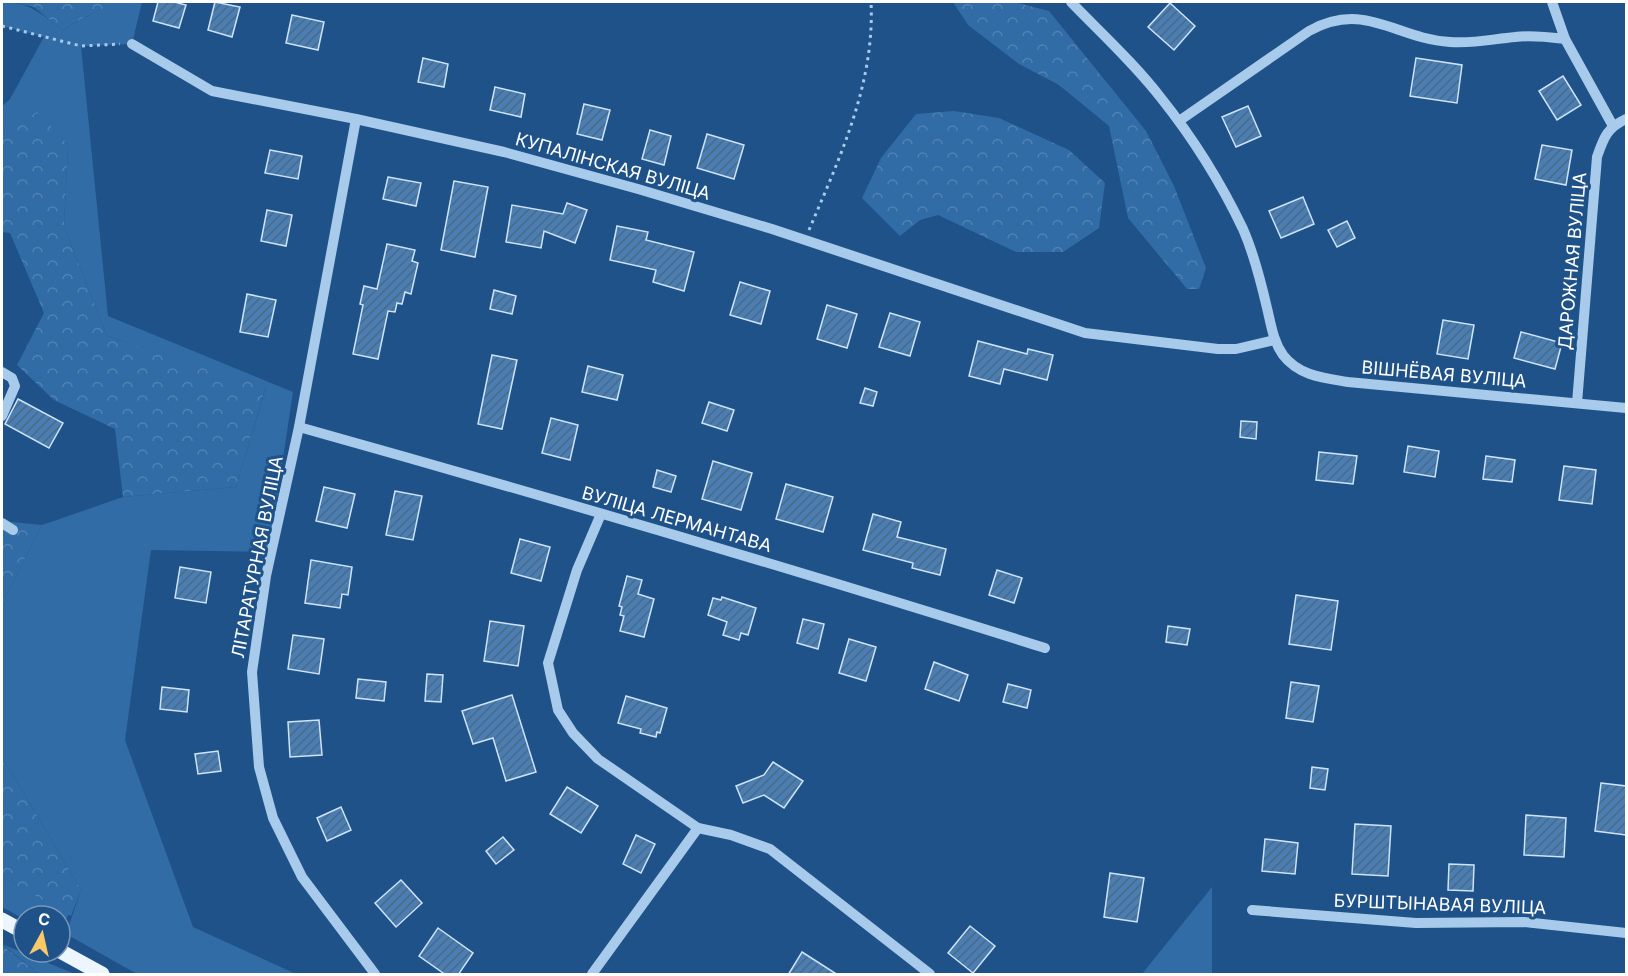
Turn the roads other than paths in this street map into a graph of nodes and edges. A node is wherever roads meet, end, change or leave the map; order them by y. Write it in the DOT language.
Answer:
graph roads {
  1 [pos="1071,2"];
  2 [pos="1552,2"];
  3 [pos="1565,39"];
  4 [pos="132,44"];
  5 [pos="356,118"];
  6 [pos="1626,118"];
  7 [pos="1179,121"];
  8 [pos="1613,126"];
  9 [pos="1275,340"];
  10 [pos="2,372"];
  11 [pos="1577,403"];
  12 [pos="1626,408"];
  13 [pos="2,416"];
  14 [pos="299,427"];
  15 [pos="601,513"];
  16 [pos="2,523"];
  17 [pos="13,530"];
  18 [pos="1045,648"];
  19 [pos="698,828"];
  20 [pos="1252,910"];
  21 [pos="1626,933"];
  22 [pos="72,958"];
  23 [pos="102,975"];
  24 [pos="375,975"];
  25 [pos="592,975"];
  26 [pos="930,975"];
  1 -- 7 [label="street, ВІШНЁВАЯ ВУЛІЦА"];
  2 -- 3 [label="street"];
  3 -- 7 [label="street"];
  3 -- 8 [label="street"];
  4 -- 5 [label="street, КУПАЛІНСКАЯ ВУЛІЦА"];
  5 -- 9 [label="street, КУПАЛІНСКАЯ ВУЛІЦА"];
  5 -- 14 [label="street, ЛІТАРАТУРНАЯ ВУЛІЦА"];
  6 -- 8 [label="street"];
  7 -- 9 [label="street, ВІШНЁВАЯ ВУЛІЦА"];
  8 -- 11 [label="street, ДАРОЖНАЯ ВУЛІЦА"];
  9 -- 11 [label="street, ВІШНЁВАЯ ВУЛІЦА"];
  10 -- 13 [label="street"];
  11 -- 12 [label="street, ВІШНЁВАЯ ВУЛІЦА"];
  14 -- 15 [label="street, ВУЛІЦА ЛЕРМАНТАВА"];
  14 -- 24 [label="street, ЛІТАРАТУРНАЯ ВУЛІЦА"];
  15 -- 18 [label="street, ВУЛІЦА ЛЕРМАНТАВА"];
  15 -- 19 [label="street"];
  16 -- 17 [label="street"];
  19 -- 25 [label="street"];
  19 -- 26 [label="street"];
  20 -- 21 [label="street, БУРШТЫНАВАЯ ВУЛІЦА"];
  22 -- 23 [label="main road"];
}
